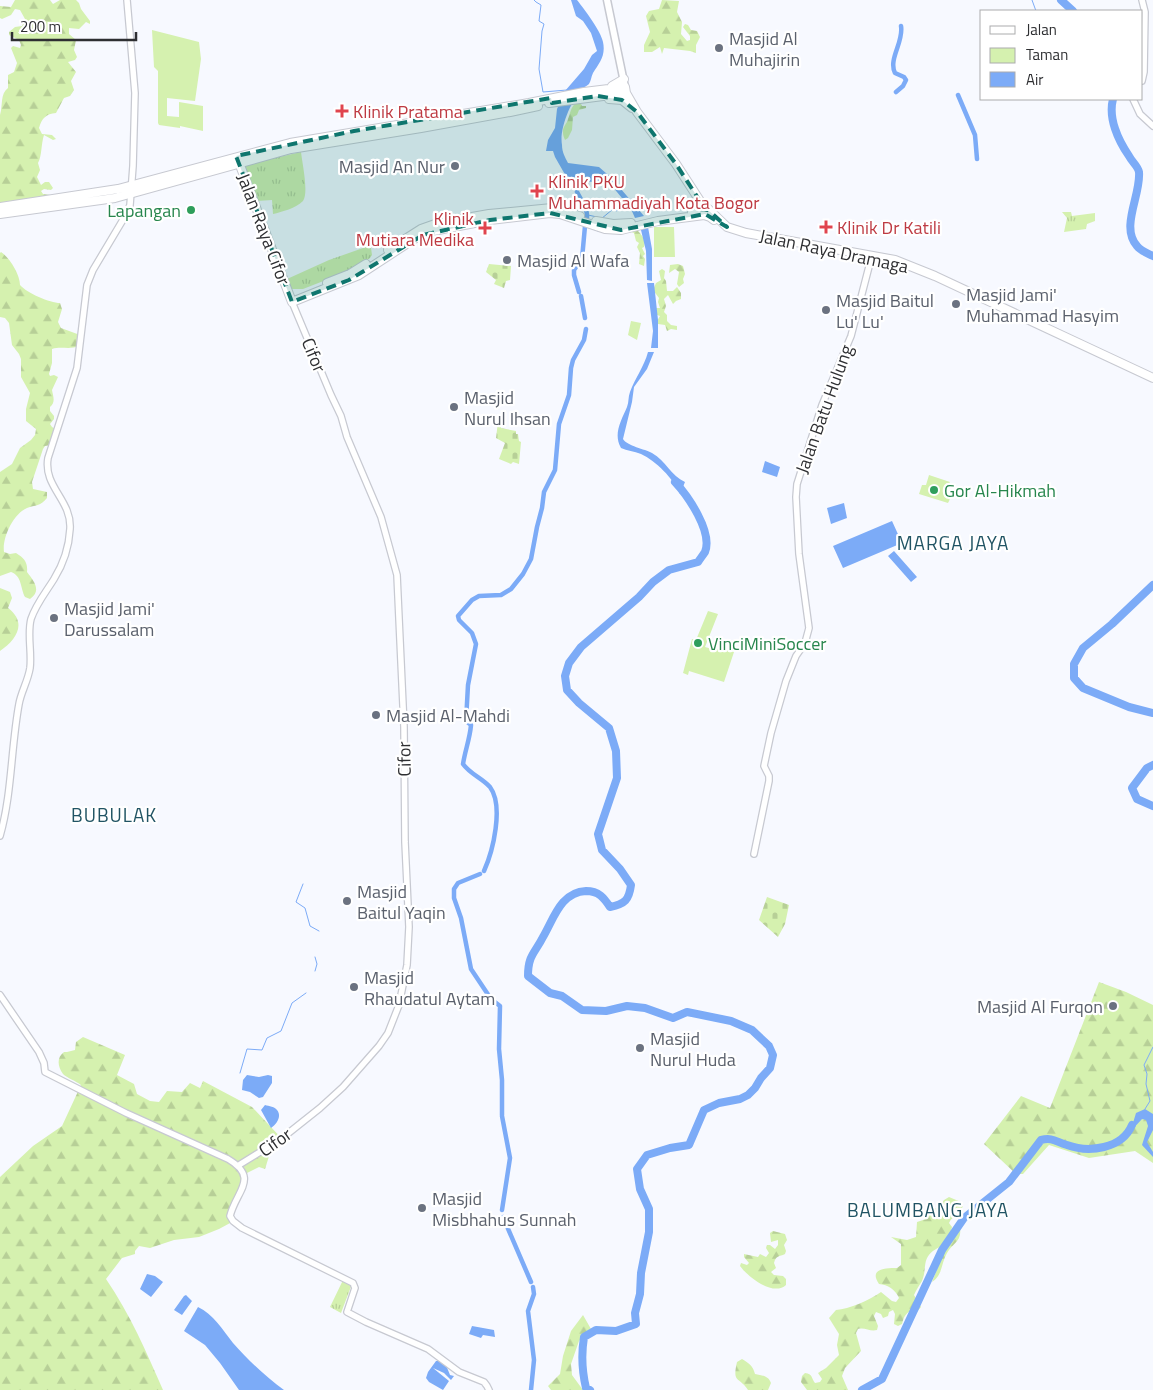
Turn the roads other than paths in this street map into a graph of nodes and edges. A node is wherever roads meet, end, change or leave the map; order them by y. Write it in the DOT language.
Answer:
graph roads {
  1 [pos="127,0"];
  2 [pos="607,0"];
  3 [pos="1142,0"];
  4 [pos="1143,76"];
  5 [pos="625,86"];
  6 [pos="588,94"];
  7 [pos="1133,100"];
  8 [pos="637,112"];
  9 [pos="1153,126"];
  10 [pos="238,159"];
  11 [pos="131,189"];
  12 [pos="700,201"];
  13 [pos="0,207"];
  14 [pos="708,210"];
  15 [pos="692,212"];
  16 [pos="0,214"];
  17 [pos="649,221"];
  18 [pos="726,227"];
  19 [pos="872,256"];
  20 [pos="291,299"];
  21 [pos="1153,378"];
  22 [pos="1,834"];
  23 [pos="754,854"];
  24 [pos="0,995"];
  25 [pos="239,1166"];
  26 [pos="489,1390"];
  1 -- 11 [label="street"];
  2 -- 5 [label="main road"];
  3 -- 4 [label="street"];
  5 -- 6 [label="highway"];
  5 -- 6 [label="highway"];
  5 -- 8 [label="highway, Jalan Raya Dramaga"];
  6 -- 8 [label="highway"];
  6 -- 10 [label="highway"];
  7 -- 9 [label="street"];
  8 -- 12 [label="highway, Jalan Raya Dramaga"];
  10 -- 11 [label="highway"];
  10 -- 20 [label="highway, Jalan Raya Cifor"];
  11 -- 13 [label="highway"];
  11 -- 16 [label="highway"];
  11 -- 22 [label="street"];
  12 -- 14 [label="highway, Jalan Raya Dramaga"];
  12 -- 15 [label="highway"];
  14 -- 15 [label="highway"];
  14 -- 18 [label="highway, Jalan Raya Dramaga"];
  15 -- 17 [label="highway"];
  17 -- 18 [label="highway"];
  17 -- 20 [label="highway"];
  18 -- 19 [label="highway, Jalan Raya Dramaga"];
  19 -- 21 [label="highway, Jalan Raya Dramaga"];
  19 -- 23 [label="street, Jalan Batu Hulung"];
  20 -- 25 [label="street, Cifor"];
  24 -- 25 [label="street"];
  25 -- 26 [label="street"];
}
